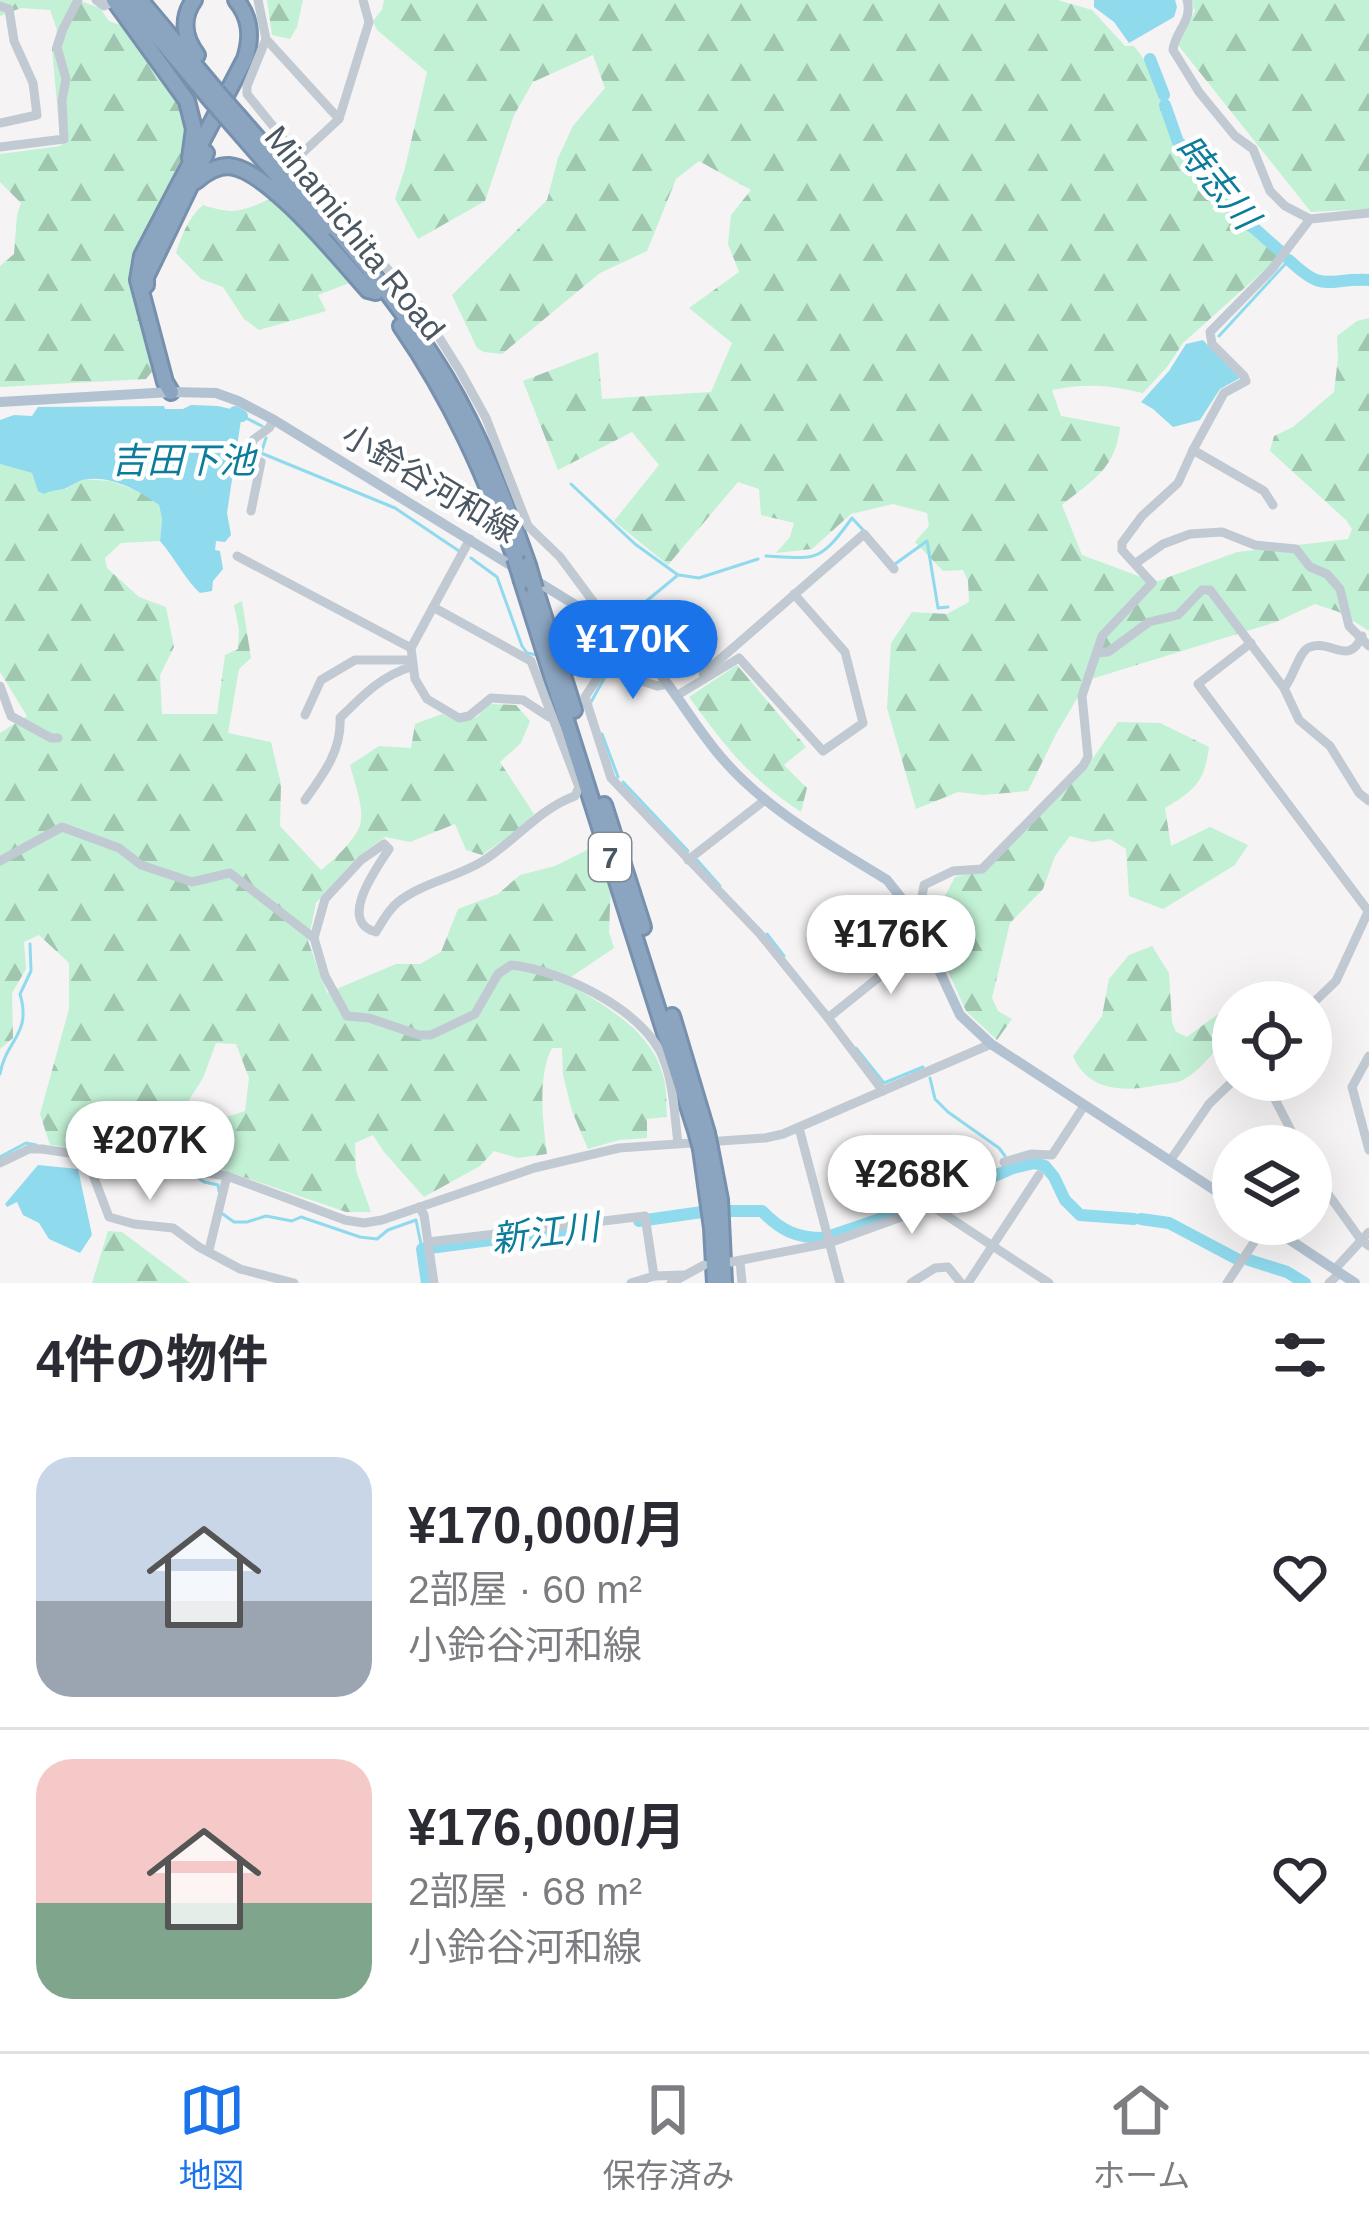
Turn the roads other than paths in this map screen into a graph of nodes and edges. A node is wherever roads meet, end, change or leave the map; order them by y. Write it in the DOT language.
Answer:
graph roads {
  1 [pos="78,0"];
  2 [pos="115,0"];
  3 [pos="127,0"];
  4 [pos="140,0"];
  5 [pos="194,0"];
  6 [pos="240,0"];
  7 [pos="258,0"];
  8 [pos="363,0"];
  9 [pos="1186,0"];
  10 [pos="0,6"];
  11 [pos="266,39"];
  12 [pos="216,92"];
  13 [pos="237,117"];
  14 [pos="338,119"];
  15 [pos="0,123"];
  16 [pos="0,147"];
  17 [pos="298,158"];
  18 [pos="189,179"];
  19 [pos="1369,213"];
  20 [pos="1310,219"];
  21 [pos="376,292"];
  22 [pos="171,392"];
  23 [pos="0,402"];
  24 [pos="274,420"];
  25 [pos="1192,449"];
  26 [pos="1273,505"];
  27 [pos="251,511"];
  28 [pos="470,539"];
  29 [pos="237,556"];
  30 [pos="1136,563"];
  31 [pos="894,569"];
  32 [pos="525,573"];
  33 [pos="794,594"];
  34 [pos="434,607"];
  35 [pos="598,618"];
  36 [pos="613,628"];
  37 [pos="1365,641"];
  38 [pos="1252,643"];
  39 [pos="1097,652"];
  40 [pos="411,658"];
  41 [pos="604,668"];
  42 [pos="667,684"];
  43 [pos="0,686"];
  44 [pos="1283,688"];
  45 [pos="679,695"];
  46 [pos="305,716"];
  47 [pos="554,718"];
  48 [pos="58,738"];
  49 [pos="305,800"];
  50 [pos="765,800"];
  51 [pos="1369,801"];
  52 [pos="688,860"];
  53 [pos="0,861"];
  54 [pos="911,910"];
  55 [pos="1369,912"];
  56 [pos="314,938"];
  57 [pos="925,940"];
  58 [pos="1332,984"];
  59 [pos="828,1018"];
  60 [pos="992,1044"];
  61 [pos="1369,1056"];
  62 [pos="883,1091"];
  63 [pos="1212,1101"];
  64 [pos="1084,1106"];
  65 [pos="799,1128"];
  66 [pos="704,1141"];
  67 [pos="678,1143"];
  68 [pos="1369,1150"];
  69 [pos="90,1155"];
  70 [pos="1170,1161"];
  71 [pos="1004,1162"];
  72 [pos="0,1163"];
  73 [pos="1040,1174"];
  74 [pos="227,1176"];
  75 [pos="1212,1188"];
  76 [pos="1332,1196"];
  77 [pos="419,1207"];
  78 [pos="1366,1239"];
  79 [pos="830,1243"];
  80 [pos="429,1245"];
  81 [pos="1252,1245"];
  82 [pos="1298,1245"];
  83 [pos="994,1246"];
  84 [pos="209,1250"];
  85 [pos="704,1264"];
  86 [pos="1338,1271"];
  87 [pos="683,1275"];
  88 [pos="654,1276"];
  89 [pos="294,1283"];
  90 [pos="434,1283"];
  91 [pos="631,1283"];
  92 [pos="671,1283"];
  93 [pos="715,1283"];
  94 [pos="724,1283"];
  95 [pos="742,1283"];
  96 [pos="840,1283"];
  97 [pos="910,1283"];
  98 [pos="964,1283"];
  99 [pos="1049,1283"];
  100 [pos="1227,1283"];
  101 [pos="1329,1283"];
  102 [pos="1355,1283"];
  1 -- 16 [label="street"];
  2 -- 18 [label="highway"];
  3 -- 12 [label="highway, Minamichita Road / 7"];
  4 -- 12 [label="highway, Minamichita Road / 7"];
  5 -- 12 [label="highway"];
  6 -- 18 [label="highway"];
  7 -- 11 [label="street"];
  8 -- 14 [label="street"];
  9 -- 20 [label="street"];
  10 -- 15 [label="street"];
  11 -- 14 [label="street"];
  11 -- 17 [label="street"];
  12 -- 13 [label="highway, Minamichita Road / 7, bridge"];
  13 -- 21 [label="highway, Minamichita Road / 7"];
  13 -- 32 [label="highway, Minamichita Road / 7"];
  14 -- 17 [label="street"];
  17 -- 35 [label="street"];
  18 -- 21 [label="highway"];
  18 -- 22 [label="highway"];
  19 -- 20 [label="street"];
  20 -- 25 [label="street"];
  21 -- 32 [label="highway, Minamichita Road / 7"];
  22 -- 23 [label="main road, 小鈴谷河和線"];
  22 -- 24 [label="main road, 小鈴谷河和線"];
  24 -- 27 [label="street"];
  24 -- 28 [label="main road, 小鈴谷河和線"];
  25 -- 26 [label="street"];
  25 -- 30 [label="street"];
  28 -- 34 [label="street"];
  28 -- 35 [label="main road, 小鈴谷河和線"];
  29 -- 40 [label="street"];
  30 -- 37 [label="street"];
  30 -- 39 [label="street"];
  31 -- 33 [label="street"];
  32 -- 66 [label="highway, Minamichita Road / 7"];
  33 -- 45 [label="street"];
  33 -- 45 [label="street"];
  34 -- 40 [label="street"];
  34 -- 47 [label="street"];
  35 -- 36 [label="main road, 小鈴谷河和線"];
  36 -- 41 [label="street"];
  36 -- 42 [label="main road, 小鈴谷河和線"];
  37 -- 44 [label="street"];
  38 -- 39 [label="street"];
  38 -- 44 [label="street"];
  38 -- 55 [label="street"];
  39 -- 54 [label="street"];
  40 -- 46 [label="street"];
  40 -- 47 [label="street"];
  40 -- 49 [label="street"];
  41 -- 42 [label="street"];
  41 -- 52 [label="street"];
  42 -- 45 [label="main road, 小鈴谷河和線"];
  43 -- 48 [label="street"];
  44 -- 51 [label="street"];
  45 -- 50 [label="main road, 小鈴谷河和線"];
  47 -- 56 [label="street"];
  50 -- 52 [label="street"];
  50 -- 54 [label="main road, 小鈴谷河和線"];
  52 -- 59 [label="street"];
  53 -- 56 [label="street"];
  54 -- 57 [label="main road, 小鈴谷河和線"];
  55 -- 58 [label="street"];
  56 -- 67 [label="street"];
  57 -- 59 [label="street"];
  57 -- 60 [label="main road, 小鈴谷河和線"];
  59 -- 62 [label="street"];
  60 -- 62 [label="street"];
  60 -- 64 [label="main road, 小鈴谷河和線"];
  61 -- 68 [label="street"];
  62 -- 65 [label="street"];
  63 -- 70 [label="street"];
  64 -- 70 [label="main road, 小鈴谷河和線"];
  64 -- 71 [label="street"];
  65 -- 67 [label="street"];
  65 -- 79 [label="street"];
  66 -- 93 [label="highway, Minamichita Road / 7"];
  66 -- 94 [label="highway, Minamichita Road / 7"];
  67 -- 77 [label="street"];
  69 -- 72 [label="street"];
  69 -- 74 [label="street"];
  69 -- 84 [label="street"];
  70 -- 75 [label="main road, 小鈴谷河和線"];
  73 -- 83 [label="street"];
  74 -- 77 [label="street"];
  74 -- 84 [label="street"];
  76 -- 78 [label="street"];
  77 -- 80 [label="street"];
  78 -- 86 [label="street"];
  79 -- 83 [label="street"];
  79 -- 95 [label="street"];
  79 -- 96 [label="street"];
  80 -- 88 [label="street"];
  80 -- 90 [label="street"];
  81 -- 100 [label="street"];
  82 -- 86 [label="main road"];
  83 -- 98 [label="street"];
  83 -- 99 [label="street"];
  84 -- 89 [label="street"];
  85 -- 87 [label="street"];
  86 -- 101 [label="street"];
  86 -- 102 [label="main road"];
  87 -- 88 [label="street"];
  87 -- 92 [label="street"];
  88 -- 91 [label="street"];
  97 -- 98 [label="street"];
}
